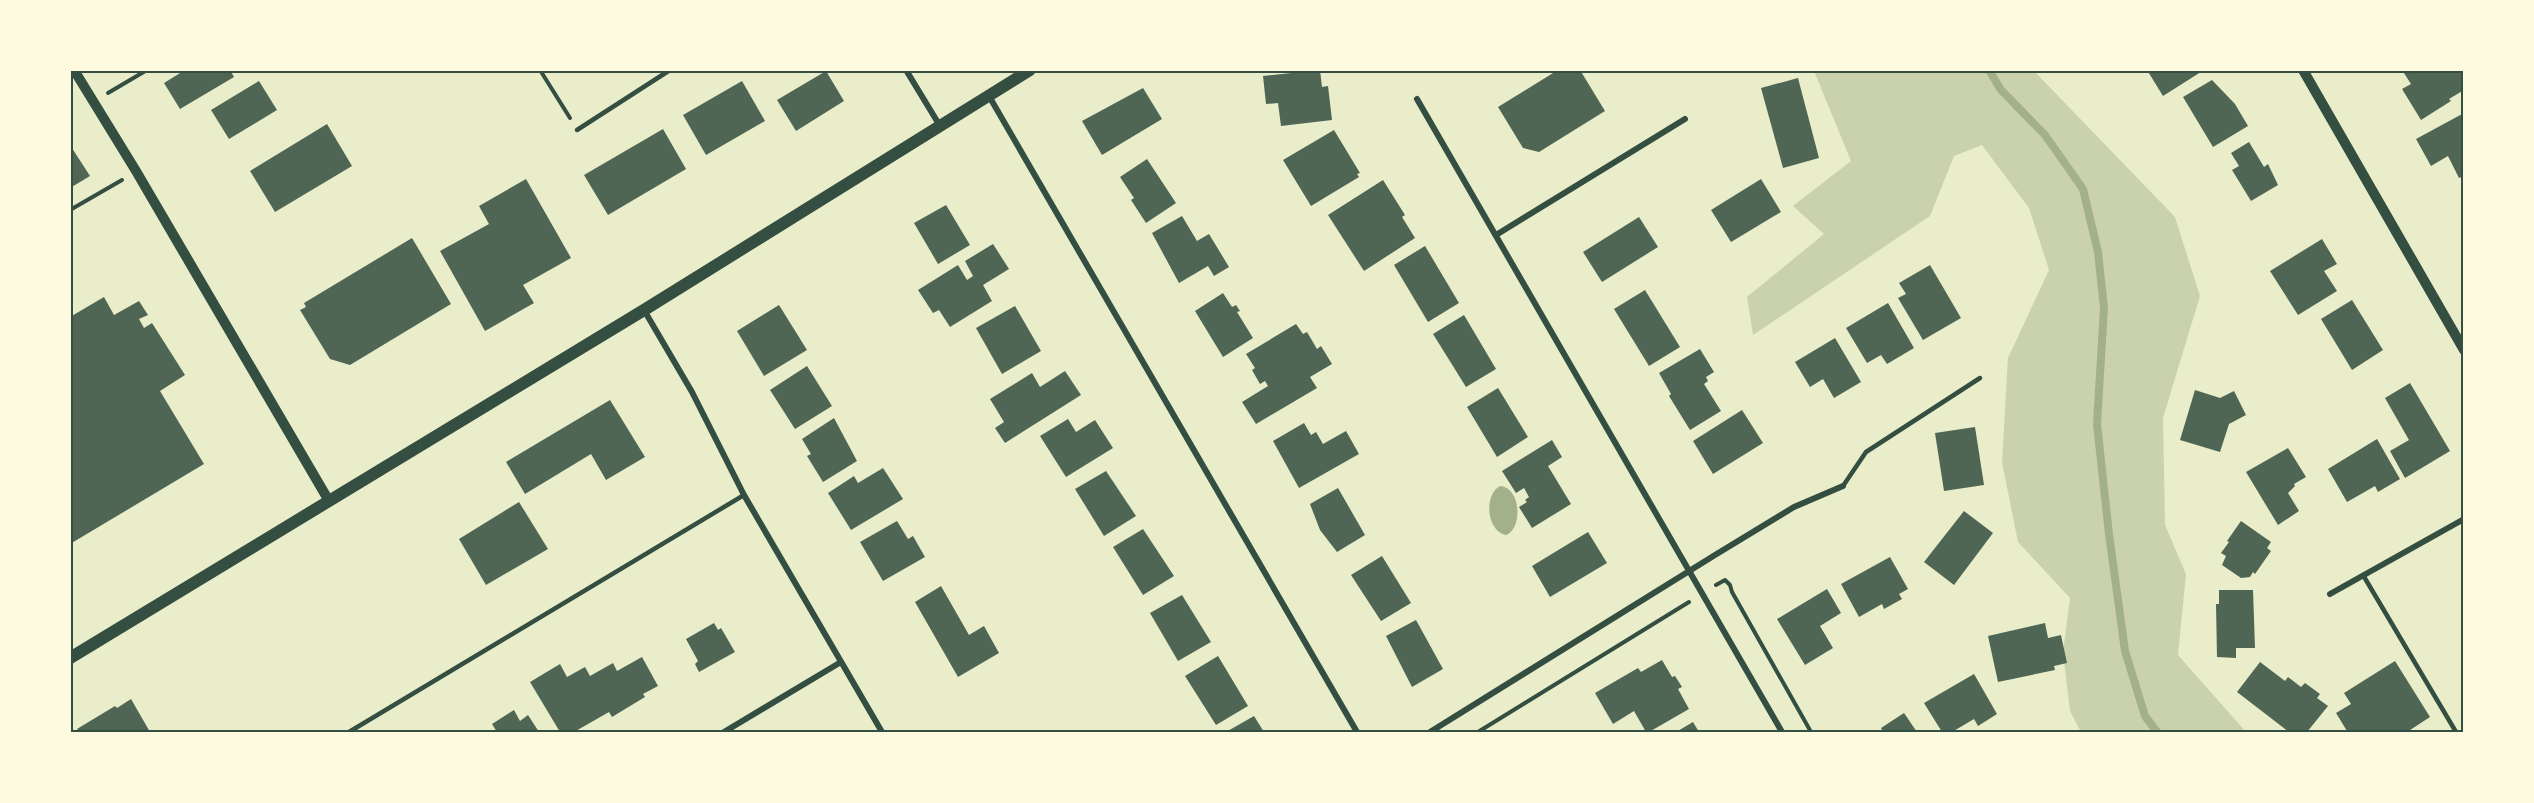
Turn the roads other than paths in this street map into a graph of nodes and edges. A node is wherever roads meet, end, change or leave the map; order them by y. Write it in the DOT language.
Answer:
graph roads {
  1 [pos="74,70"];
  2 [pos="670,70"];
  3 [pos="906,70"];
  4 [pos="1030,70"];
  5 [pos="2303,70"];
  6 [pos="989,96"];
  7 [pos="1417,99"];
  8 [pos="1685,119"];
  9 [pos="940,126"];
  10 [pos="577,130"];
  11 [pos="1496,236"];
  12 [pos="644,310"];
  13 [pos="2463,350"];
  14 [pos="1980,378"];
  15 [pos="1843,486"];
  16 [pos="744,495"];
  17 [pos="329,501"];
  18 [pos="2463,519"];
  19 [pos="1688,572"];
  20 [pos="2363,575"];
  21 [pos="2330,594"];
  22 [pos="70,658"];
  23 [pos="841,662"];
  24 [pos="349,732"];
  25 [pos="723,732"];
  26 [pos="882,732"];
  27 [pos="1357,732"];
  28 [pos="1430,732"];
  29 [pos="1782,732"];
  30 [pos="2456,732"];
  1 -- 17 [label="street"];
  2 -- 10 [label="lane"];
  3 -- 9 [label="street"];
  4 -- 6 [label="main road"];
  5 -- 13 [label="street"];
  6 -- 9 [label="main road"];
  6 -- 27 [label="street"];
  7 -- 11 [label="street"];
  8 -- 11 [label="street"];
  9 -- 12 [label="main road"];
  11 -- 19 [label="street"];
  12 -- 16 [label="street"];
  12 -- 17 [label="main road"];
  14 -- 15 [label="lane"];
  15 -- 19 [label="street"];
  16 -- 23 [label="street"];
  16 -- 24 [label="lane"];
  17 -- 22 [label="main road"];
  18 -- 20 [label="street"];
  19 -- 28 [label="street"];
  19 -- 29 [label="street"];
  20 -- 21 [label="street"];
  20 -- 30 [label="lane"];
  23 -- 25 [label="street"];
  23 -- 26 [label="street"];
}
